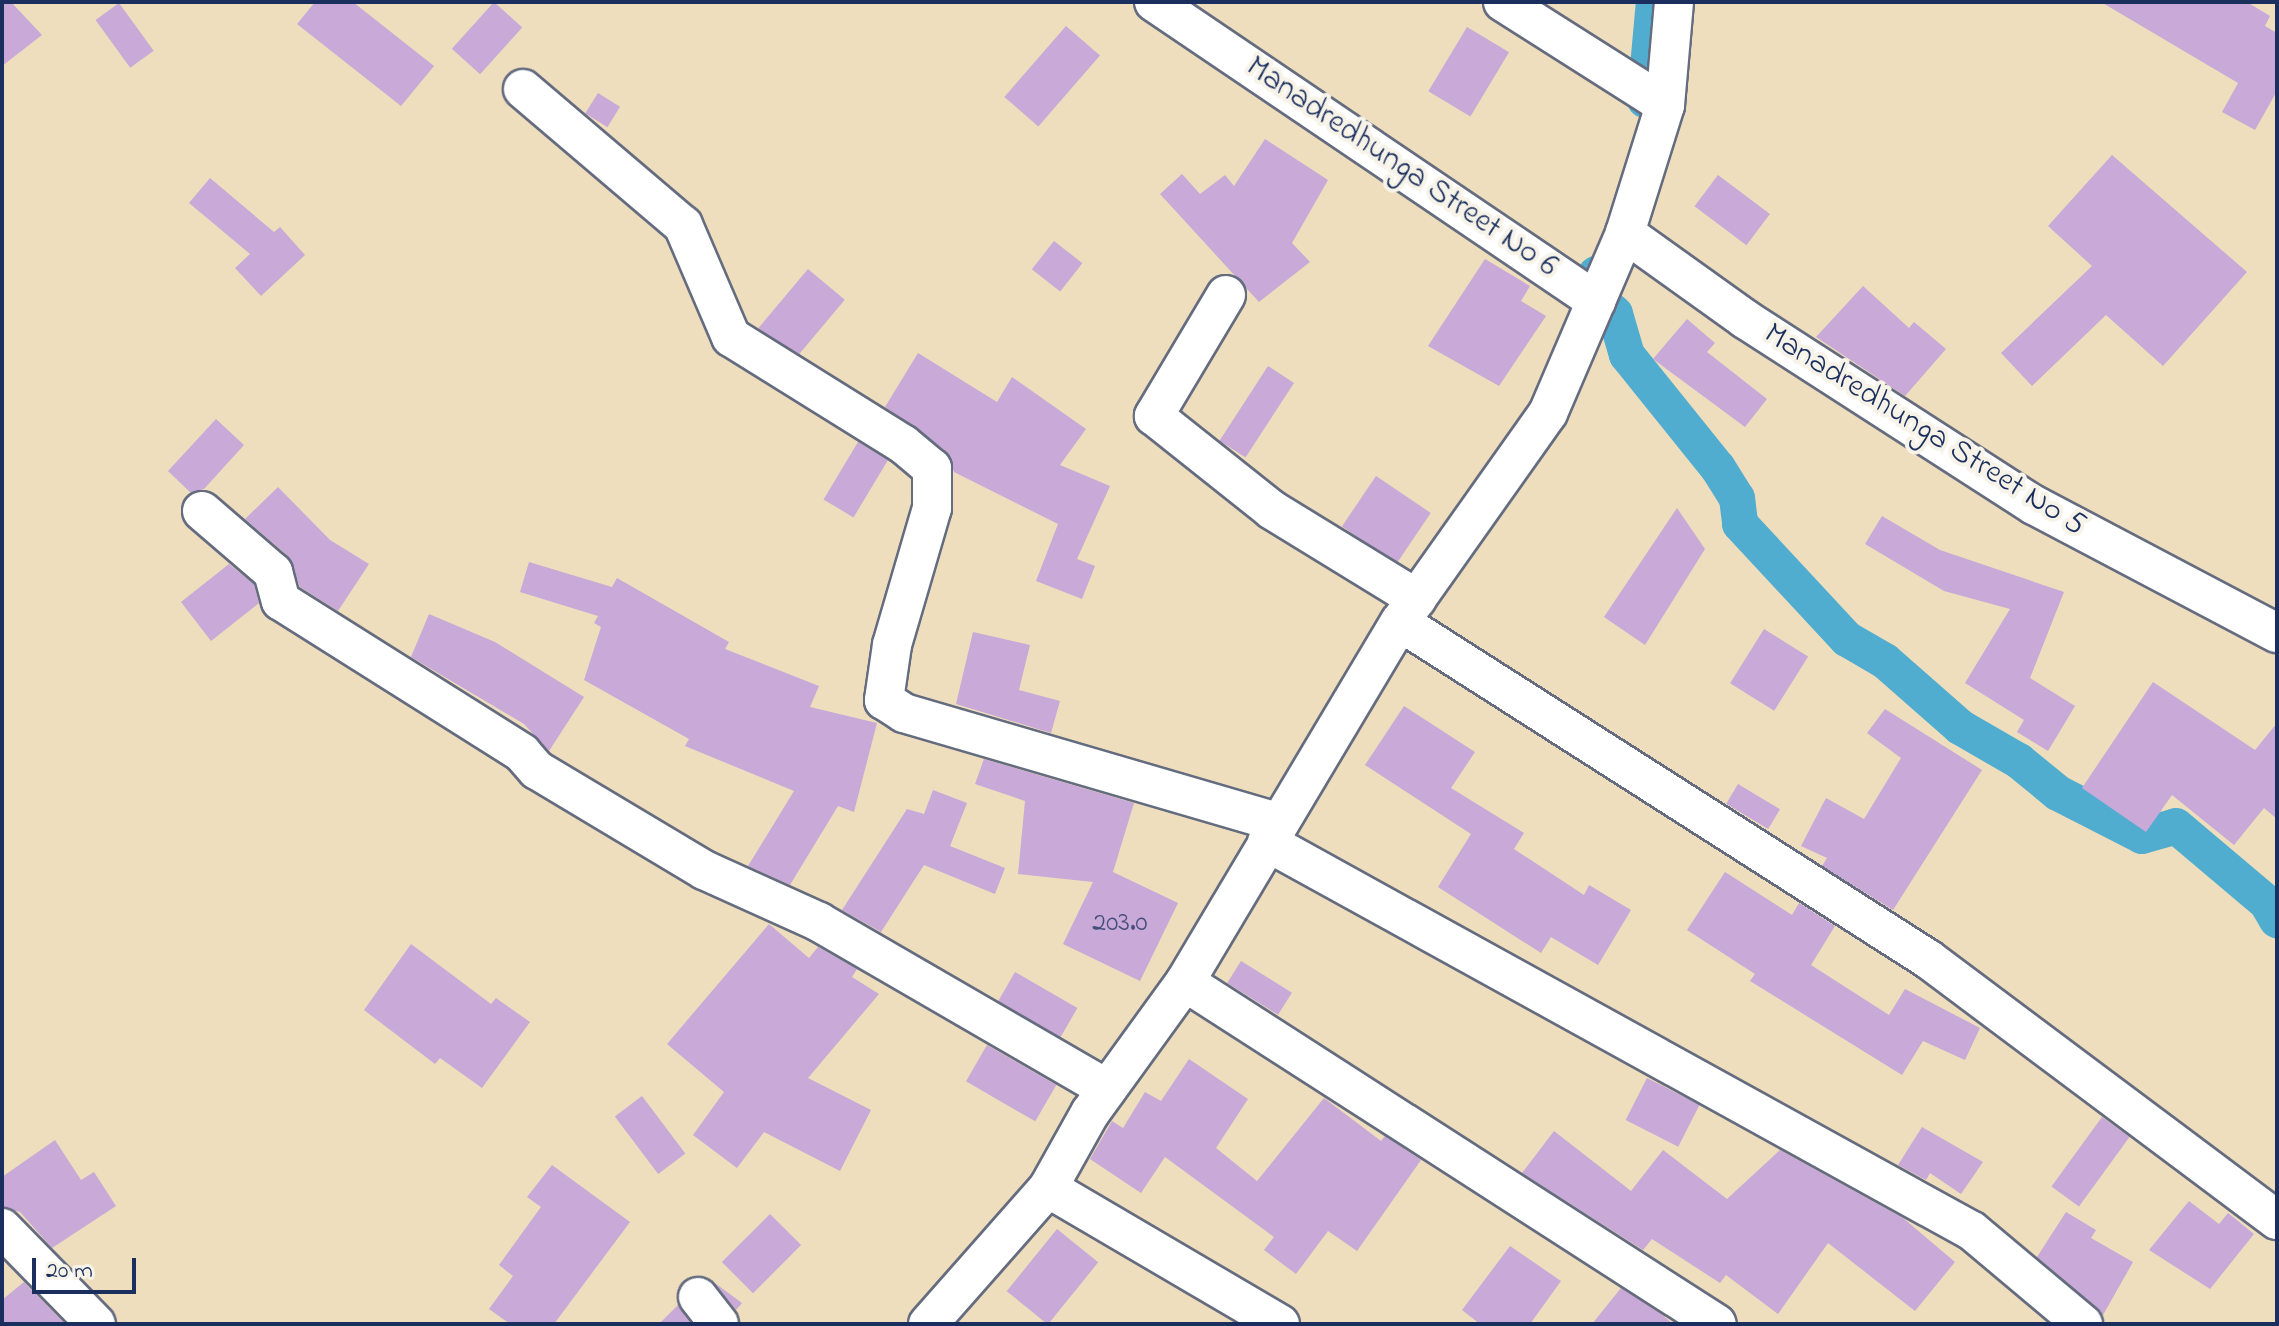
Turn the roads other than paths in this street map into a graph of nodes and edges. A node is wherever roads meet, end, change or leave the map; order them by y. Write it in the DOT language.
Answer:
graph roads {
  1 [pos="1154,2"];
  2 [pos="1503,2"];
  3 [pos="1674,2"];
  4 [pos="523,89"];
  5 [pos="1665,105"];
  6 [pos="1625,233"];
  7 [pos="1226,295"];
  8 [pos="1596,301"];
  9 [pos="202,511"];
  10 [pos="1408,611"];
  11 [pos="2277,633"];
  12 [pos="1273,833"];
  13 [pos="1185,982"];
  14 [pos="1107,1089"];
  15 [pos="1048,1188"];
  16 [pos="2277,1220"];
  17 [pos="2,1228"];
  18 [pos="933,1322"];
  19 [pos="96,1324"];
  20 [pos="1280,1324"];
  21 [pos="1717,1324"];
  22 [pos="2083,1324"];
  1 -- 8 [label="street, Manadredhunga Street No 6"];
  2 -- 5 [label="street"];
  3 -- 5 [label="street"];
  4 -- 12 [label="street"];
  5 -- 6 [label="street"];
  6 -- 8 [label="street"];
  6 -- 11 [label="street, Manadredhunga Street No 5"];
  7 -- 10 [label="street"];
  8 -- 10 [label="street"];
  9 -- 14 [label="street"];
  10 -- 12 [label="street"];
  10 -- 16 [label="street"];
  12 -- 13 [label="street"];
  12 -- 22 [label="street"];
  13 -- 14 [label="street"];
  13 -- 21 [label="street"];
  14 -- 15 [label="street"];
  15 -- 18 [label="street"];
  15 -- 20 [label="street"];
  17 -- 19 [label="street"];
}
